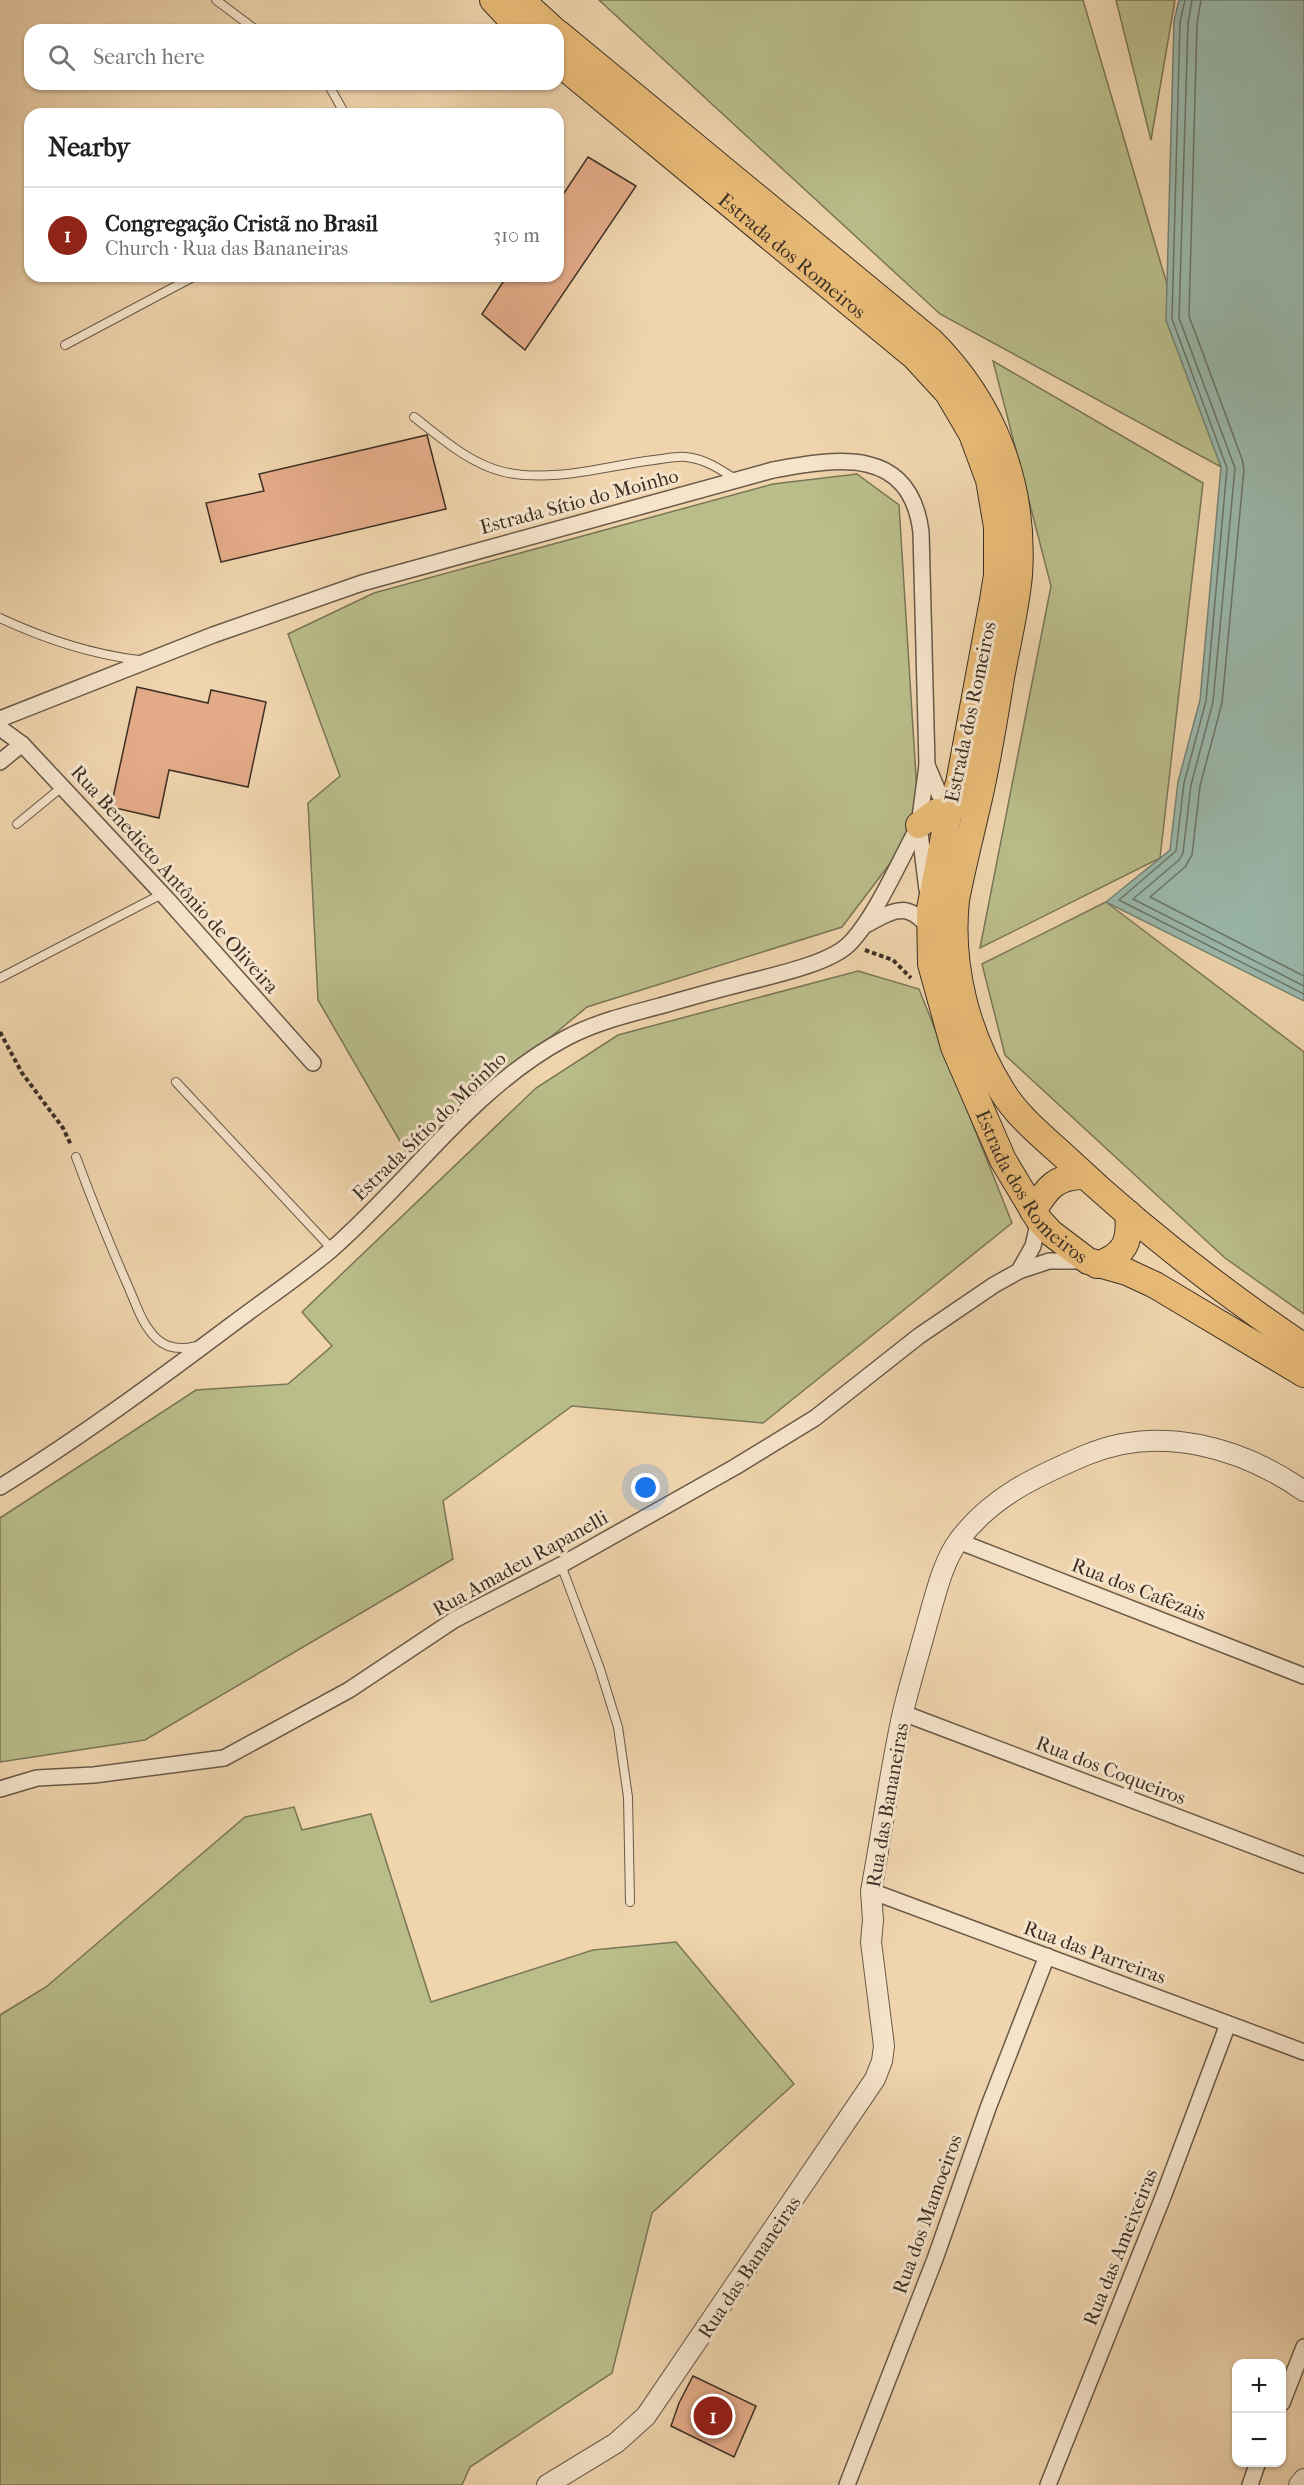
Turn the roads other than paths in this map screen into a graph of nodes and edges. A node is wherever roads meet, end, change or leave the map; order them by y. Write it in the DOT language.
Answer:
graph roads {
  1 [pos="216,0"];
  2 [pos="493,0"];
  3 [pos="521,0"];
  4 [pos="248,24"];
  5 [pos="515,24"];
  6 [pos="547,24"];
  7 [pos="564,38"];
  8 [pos="564,67"];
  9 [pos="331,90"];
  10 [pos="342,108"];
  11 [pos="184,282"];
  12 [pos="65,345"];
  13 [pos="414,417"];
  14 [pos="736,480"];
  15 [pos="0,618"];
  16 [pos="147,661"];
  17 [pos="0,719"];
  18 [pos="0,728"];
  19 [pos="22,744"];
  20 [pos="0,762"];
  21 [pos="927,765"];
  22 [pos="62,787"];
  23 [pos="948,816"];
  24 [pos="17,824"];
  25 [pos="919,825"];
  26 [pos="959,886"];
  27 [pos="162,894"];
  28 [pos="930,919"];
  29 [pos="864,926"];
  30 [pos="0,978"];
  31 [pos="313,1063"];
  32 [pos="176,1082"];
  33 [pos="76,1157"];
  34 [pos="1084,1176"];
  35 [pos="1128,1213"];
  36 [pos="1036,1216"];
  37 [pos="332,1249"];
  38 [pos="1093,1263"];
  39 [pos="1019,1271"];
  40 [pos="208,1342"];
  41 [pos="1304,1347"];
  42 [pos="1304,1374"];
  43 [pos="0,1487"];
  44 [pos="1304,1491"];
  45 [pos="958,1541"];
  46 [pos="561,1565"];
  47 [pos="1304,1676"];
  48 [pos="903,1713"];
  49 [pos="0,1789"];
  50 [pos="1304,1865"];
  51 [pos="871,1891"];
  52 [pos="630,1902"];
  53 [pos="1047,1956"];
  54 [pos="1228,2024"];
  55 [pos="1304,2052"];
  56 [pos="1304,2347"];
  57 [pos="1286,2391"];
  58 [pos="1257,2467"];
  59 [pos="1304,2479"];
  60 [pos="548,2485"];
  61 [pos="847,2485"];
  62 [pos="1048,2485"];
  63 [pos="1250,2485"];
  64 [pos="1299,2485"];
  1 -- 4 [label="lane"];
  2 -- 5 [label="main road"];
  3 -- 6 [label="main road"];
  7 -- 26 [label="main road, Estrada dos Romeiros"];
  8 -- 23 [label="main road, Estrada dos Romeiros"];
  9 -- 10 [label="lane"];
  11 -- 12 [label="lane"];
  13 -- 14 [label="lane"];
  14 -- 16 [label="street, Estrada Sítio do Moinho"];
  14 -- 21 [label="street, Estrada Sítio do Moinho"];
  15 -- 16 [label="lane"];
  16 -- 17 [label="street, Estrada Sítio do Moinho"];
  18 -- 19 [label="street, Rua Benedicto Antônio de Oliveira"];
  19 -- 20 [label="street"];
  19 -- 22 [label="street, Rua Benedicto Antônio de Oliveira"];
  21 -- 23 [label="street"];
  21 -- 25 [label="street"];
  22 -- 24 [label="lane"];
  22 -- 27 [label="street, Rua Benedicto Antônio de Oliveira"];
  23 -- 25 [label="main road"];
  23 -- 26 [label="main road"];
  23 -- 28 [label="main road, Estrada dos Romeiros"];
  25 -- 28 [label="street"];
  25 -- 29 [label="street, Estrada Sítio do Moinho"];
  26 -- 34 [label="main road, Estrada dos Romeiros"];
  27 -- 30 [label="lane"];
  27 -- 31 [label="street, Rua Benedicto Antônio de Oliveira"];
  28 -- 29 [label="street"];
  28 -- 36 [label="main road, Estrada dos Romeiros"];
  29 -- 37 [label="street, Estrada Sítio do Moinho"];
  32 -- 37 [label="lane"];
  33 -- 40 [label="lane"];
  34 -- 35 [label="main road, Estrada dos Romeiros"];
  34 -- 36 [label="main road"];
  35 -- 38 [label="main road"];
  35 -- 41 [label="main road, Estrada dos Romeiros"];
  36 -- 38 [label="main road, Estrada dos Romeiros"];
  36 -- 39 [label="street"];
  37 -- 40 [label="street, Estrada Sítio do Moinho"];
  38 -- 39 [label="street, Rua Amadeu Rapanelli"];
  38 -- 42 [label="main road, Estrada dos Romeiros"];
  39 -- 46 [label="street, Rua Amadeu Rapanelli"];
  40 -- 43 [label="street, Estrada Sítio do Moinho"];
  44 -- 45 [label="street, Rua das Bananeiras"];
  45 -- 47 [label="street, Rua dos Cafezais"];
  45 -- 48 [label="street, Rua das Bananeiras"];
  46 -- 49 [label="street, Rua Amadeu Rapanelli"];
  46 -- 52 [label="lane"];
  48 -- 50 [label="street, Rua dos Coqueiros"];
  48 -- 51 [label="street, Rua das Bananeiras"];
  51 -- 53 [label="street, Rua das Parreiras"];
  51 -- 60 [label="street, Rua das Bananeiras"];
  53 -- 54 [label="street, Rua das Parreiras"];
  53 -- 61 [label="street, Rua dos Mamoeiros"];
  54 -- 55 [label="street, Rua das Parreiras"];
  54 -- 62 [label="street, Rua das Ameixeiras"];
  56 -- 57 [label="street"];
  58 -- 63 [label="street"];
  59 -- 64 [label="street"];
}
